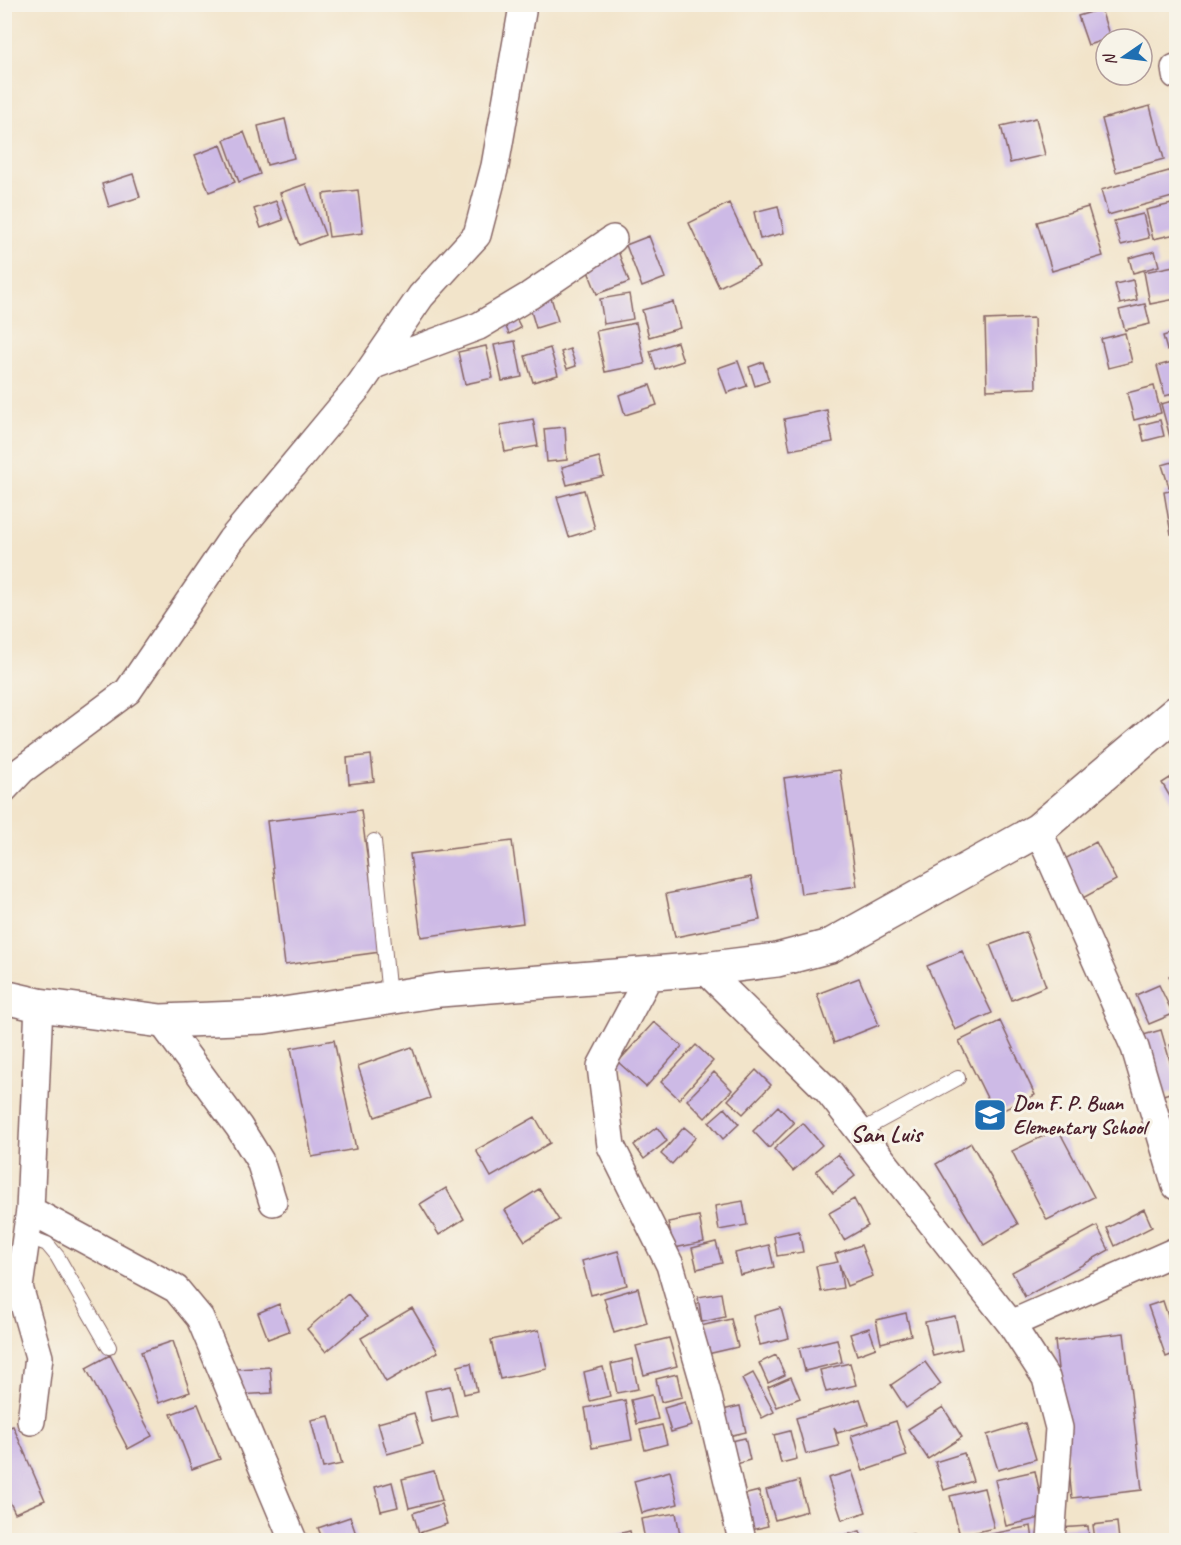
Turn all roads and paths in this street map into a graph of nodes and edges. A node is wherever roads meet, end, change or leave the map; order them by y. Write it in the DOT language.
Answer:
graph roads {
  1 [pos="522,12"];
  2 [pos="613,239"];
  3 [pos="374,365"];
  4 [pos="1176,713"];
  5 [pos="4,789"];
  6 [pos="1038,830"];
  7 [pos="374,842"];
  8 [pos="704,969"];
  9 [pos="650,974"];
  10 [pos="4,997"];
  11 [pos="389,997"];
  12 [pos="39,1005"];
  13 [pos="161,1021"];
  14 [pos="958,1078"];
  15 [pos="861,1131"];
  16 [pos="1176,1186"];
  17 [pos="273,1202"];
  18 [pos="28,1223"];
  19 [pos="1176,1251"];
  20 [pos="1011,1324"];
  21 [pos="109,1347"];
  22 [pos="31,1421"];
  23 [pos="288,1537"];
  24 [pos="742,1540"];
  25 [pos="1051,1540"];
  1 -- 3 [label="street"];
  2 -- 3 [label="street"];
  3 -- 5 [label="street"];
  4 -- 6 [label="street"];
  6 -- 8 [label="street"];
  6 -- 16 [label="street"];
  7 -- 11 [label="lane"];
  8 -- 9 [label="street"];
  8 -- 15 [label="street"];
  9 -- 11 [label="street"];
  9 -- 24 [label="street"];
  10 -- 12 [label="street"];
  11 -- 13 [label="street"];
  12 -- 13 [label="street"];
  12 -- 18 [label="street"];
  13 -- 17 [label="street"];
  14 -- 15 [label="lane"];
  15 -- 20 [label="street"];
  18 -- 21 [label="lane"];
  18 -- 22 [label="street"];
  18 -- 23 [label="street"];
  19 -- 20 [label="street"];
  20 -- 25 [label="street"];
}
